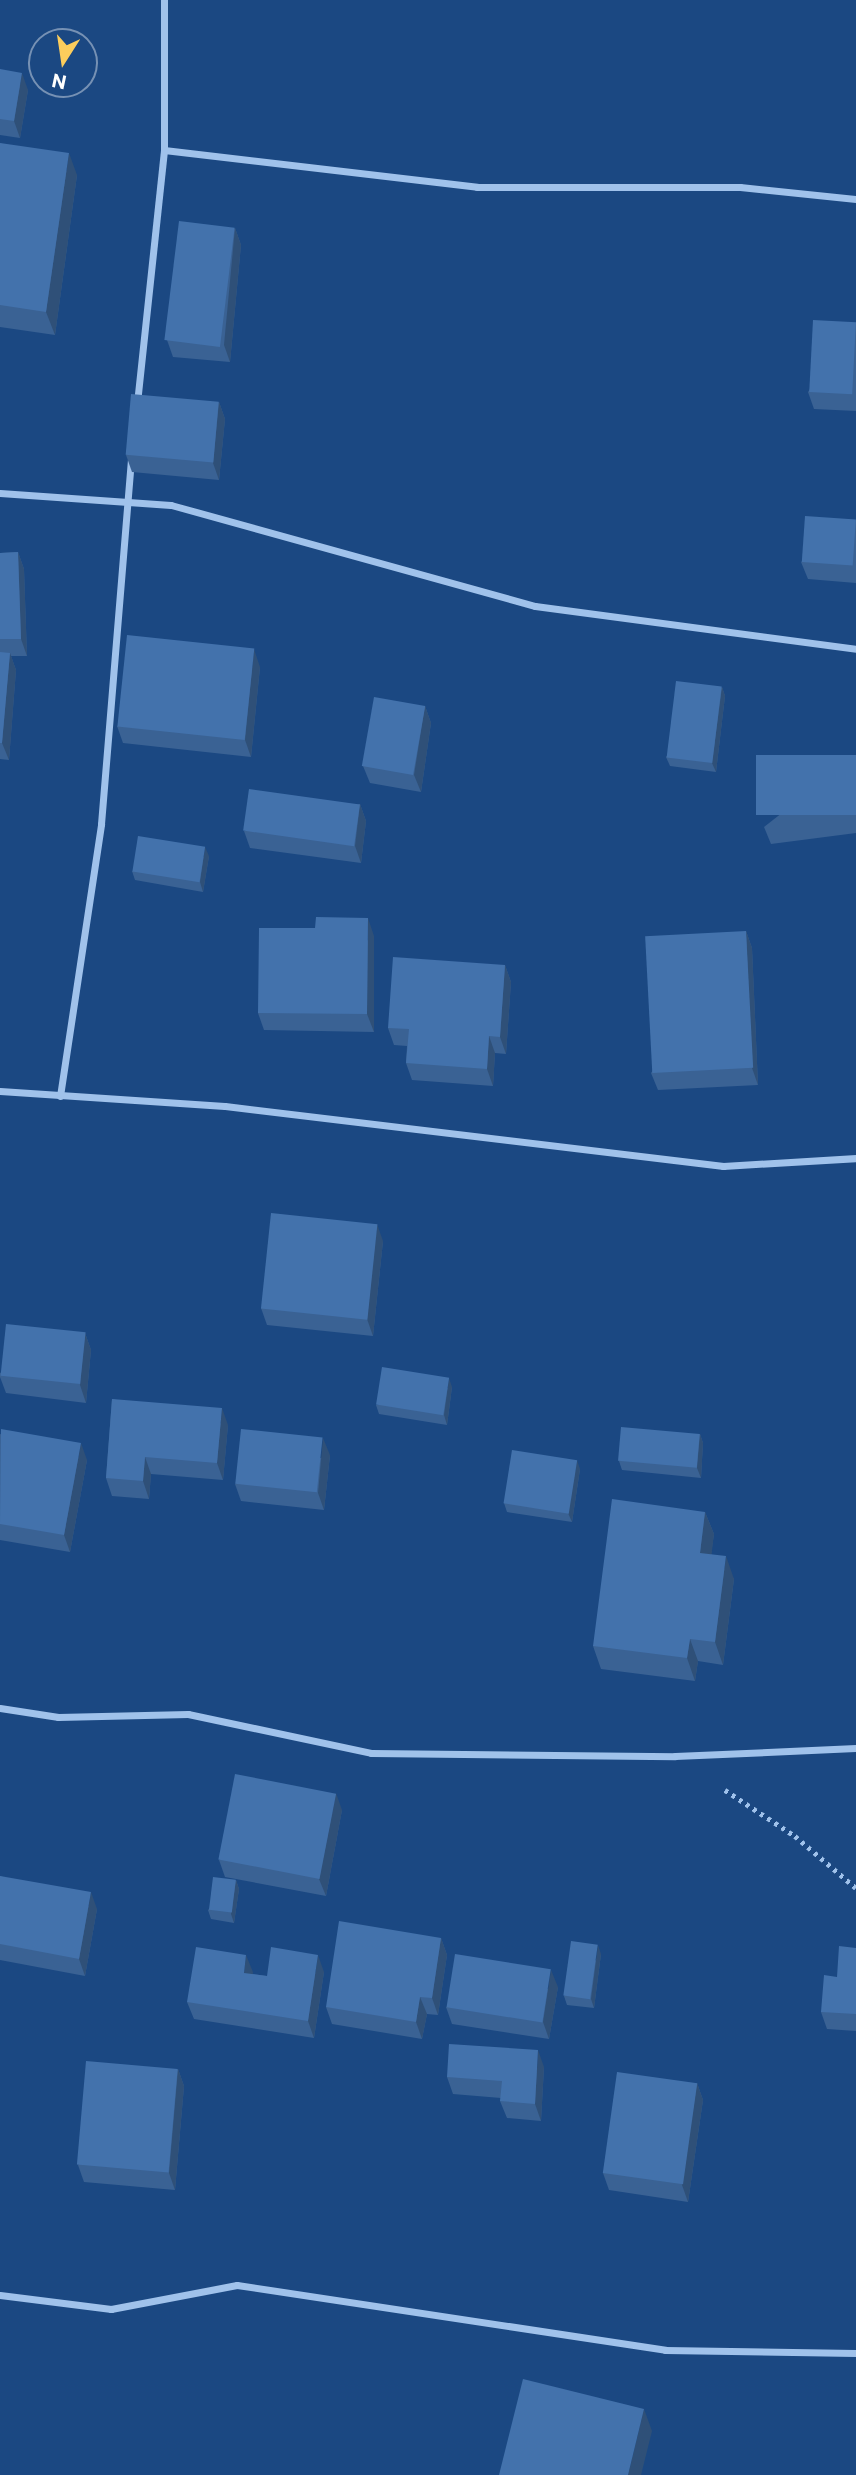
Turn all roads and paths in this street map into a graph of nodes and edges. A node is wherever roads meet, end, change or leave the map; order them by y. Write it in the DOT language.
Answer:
graph roads {
  1 [pos="164,0"];
  2 [pos="164,150"];
  3 [pos="856,199"];
  4 [pos="136,408"];
  5 [pos="132,448"];
  6 [pos="0,493"];
  7 [pos="126,503"];
  8 [pos="856,649"];
  9 [pos="0,1091"];
  10 [pos="60,1096"];
  11 [pos="856,1158"];
  12 [pos="0,1708"];
  13 [pos="856,1748"];
  14 [pos="675,1756"];
  15 [pos="856,1888"];
  16 [pos="0,2295"];
  17 [pos="856,2353"];
  1 -- 2 [label="street"];
  2 -- 3 [label="street"];
  2 -- 4 [label="street"];
  5 -- 7 [label="street"];
  6 -- 7 [label="street"];
  7 -- 8 [label="street"];
  7 -- 10 [label="street"];
  9 -- 10 [label="street"];
  10 -- 11 [label="street"];
  12 -- 14 [label="street"];
  13 -- 14 [label="street"];
  14 -- 15 [label="path"];
  16 -- 17 [label="street"];
}
